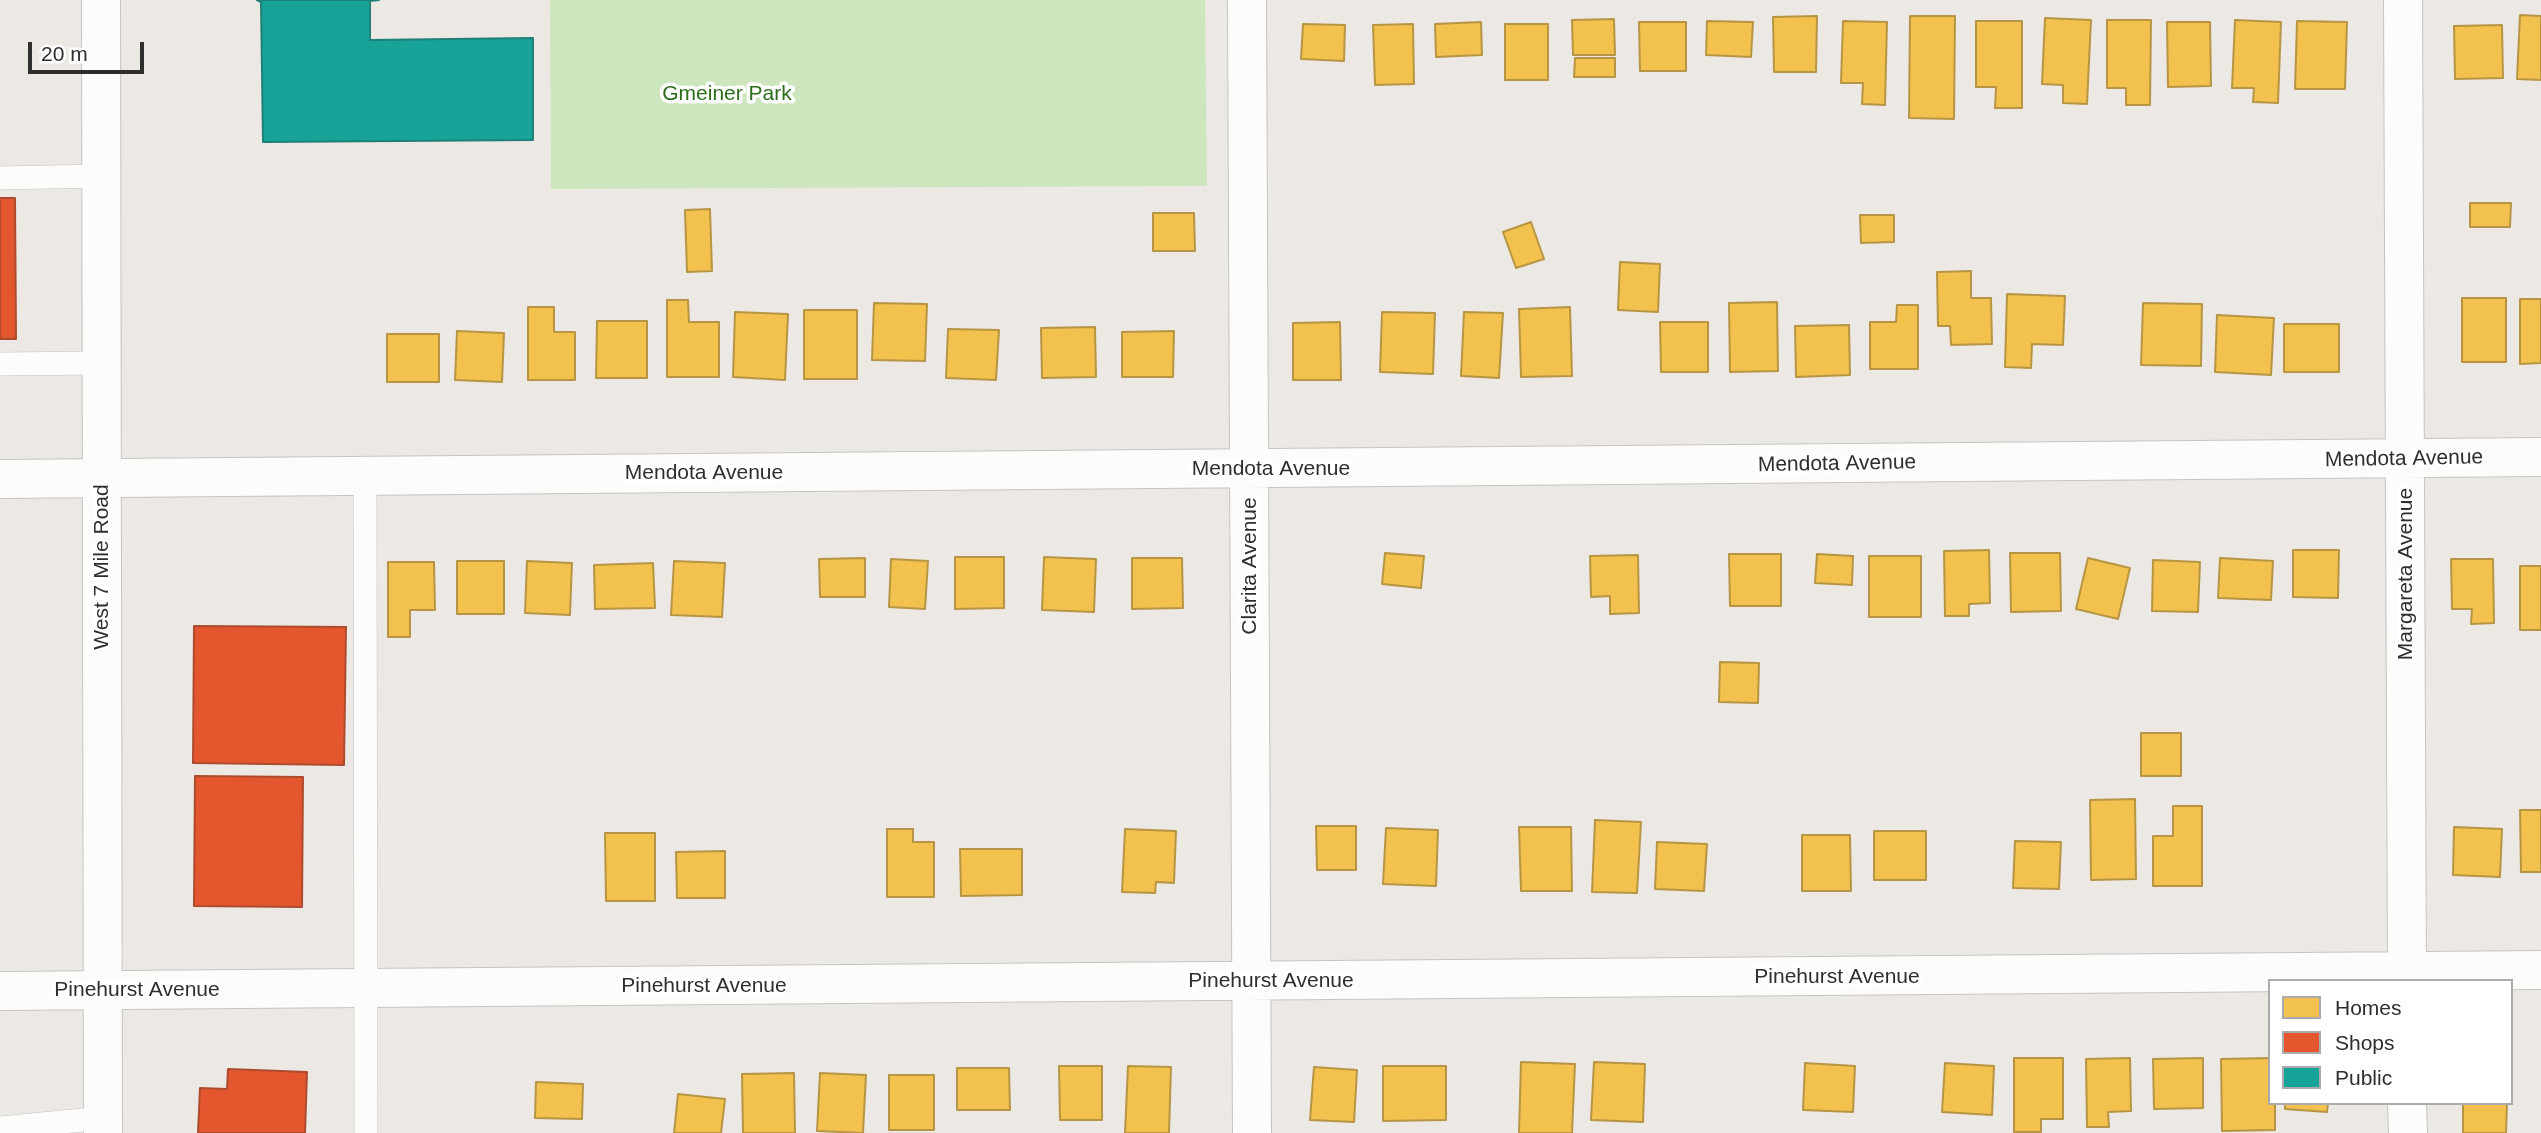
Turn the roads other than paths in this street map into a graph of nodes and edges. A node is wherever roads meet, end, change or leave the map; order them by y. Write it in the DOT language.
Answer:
graph roads {
  1 [pos="101,0"];
  2 [pos="1247,0"];
  3 [pos="2403,0"];
  4 [pos="101,176"];
  5 [pos="0,178"];
  6 [pos="102,363"];
  7 [pos="0,364"];
  8 [pos="2541,457"];
  9 [pos="2405,459"];
  10 [pos="1250,469"];
  11 [pos="365,476"];
  12 [pos="102,478"];
  13 [pos="0,479"];
  14 [pos="2541,970"];
  15 [pos="2407,976"];
  16 [pos="1252,982"];
  17 [pos="365,988"];
  18 [pos="104,990"];
  19 [pos="0,991"];
  20 [pos="2407,1105"];
  21 [pos="103,1125"];
  22 [pos="0,1128"];
  23 [pos="366,1133"];
  24 [pos="1252,1133"];
  25 [pos="2408,1133"];
  1 -- 4 [label="street, West 7 Mile Road"];
  2 -- 10 [label="street, Clarita Avenue"];
  3 -- 9 [label="street, Margareta Avenue"];
  4 -- 5 [label="lane"];
  4 -- 6 [label="street, West 7 Mile Road"];
  6 -- 7 [label="lane"];
  6 -- 12 [label="street, West 7 Mile Road"];
  8 -- 9 [label="street, Mendota Avenue"];
  9 -- 10 [label="street, Mendota Avenue"];
  9 -- 15 [label="street, Margareta Avenue"];
  10 -- 11 [label="street, Mendota Avenue"];
  10 -- 16 [label="street, Clarita Avenue"];
  11 -- 12 [label="street, Mendota Avenue"];
  11 -- 17 [label="lane"];
  12 -- 13 [label="street, Mendota Avenue"];
  12 -- 18 [label="street, West 7 Mile Road"];
  14 -- 15 [label="street, Pinehurst Avenue"];
  15 -- 16 [label="street, Pinehurst Avenue"];
  16 -- 17 [label="street, Pinehurst Avenue"];
  16 -- 24 [label="street, Clarita Avenue"];
  17 -- 18 [label="street, Pinehurst Avenue"];
  17 -- 23 [label="lane"];
  18 -- 19 [label="street, Pinehurst Avenue"];
  18 -- 21 [label="street, West 7 Mile Road"];
  20 -- 25 [label="street"];
  21 -- 22 [label="lane"];
}
